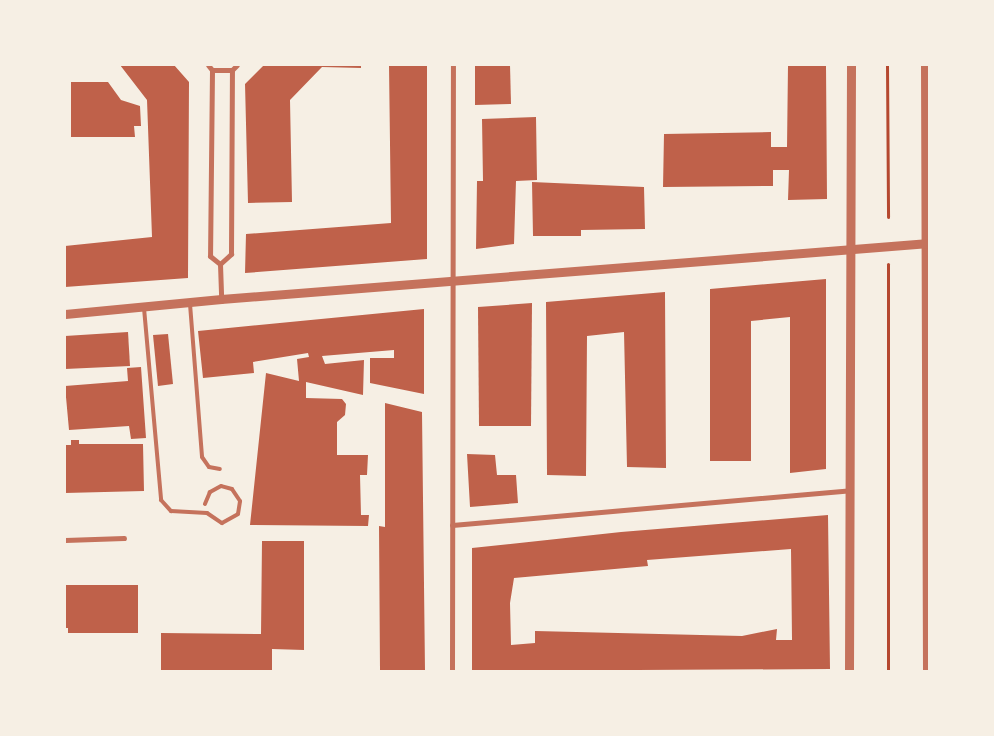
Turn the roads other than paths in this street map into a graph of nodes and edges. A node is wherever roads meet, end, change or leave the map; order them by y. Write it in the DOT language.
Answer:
graph roads {
  1 [pos="208,65"];
  2 [pos="237,65"];
  3 [pos="453,65"];
  4 [pos="851,65"];
  5 [pos="925,65"];
  6 [pos="212,70"];
  7 [pos="232,70"];
  8 [pos="927,243"];
  9 [pos="850,248"];
  10 [pos="220,264"];
  11 [pos="453,280"];
  12 [pos="221,299"];
  13 [pos="190,301"];
  14 [pos="144,306"];
  15 [pos="65,314"];
  16 [pos="220,469"];
  17 [pos="928,484"];
  18 [pos="850,490"];
  19 [pos="205,504"];
  20 [pos="452,525"];
  21 [pos="124,538"];
  22 [pos="65,540"];
  23 [pos="452,671"];
  24 [pos="849,671"];
  25 [pos="927,671"];
  1 -- 6 [label="street"];
  2 -- 7 [label="street"];
  3 -- 11 [label="street"];
  4 -- 9 [label="street"];
  5 -- 8 [label="street"];
  6 -- 7 [label="street"];
  6 -- 10 [label="street"];
  7 -- 10 [label="street"];
  8 -- 9 [label="street"];
  8 -- 17 [label="street"];
  9 -- 11 [label="street"];
  9 -- 18 [label="street"];
  10 -- 12 [label="street"];
  11 -- 12 [label="street"];
  11 -- 20 [label="street"];
  12 -- 13 [label="street"];
  13 -- 14 [label="street"];
  13 -- 16 [label="lane"];
  14 -- 15 [label="street"];
  14 -- 19 [label="lane"];
  17 -- 25 [label="street"];
  18 -- 20 [label="street"];
  18 -- 24 [label="street"];
  20 -- 23 [label="street"];
  21 -- 22 [label="street"];
}
